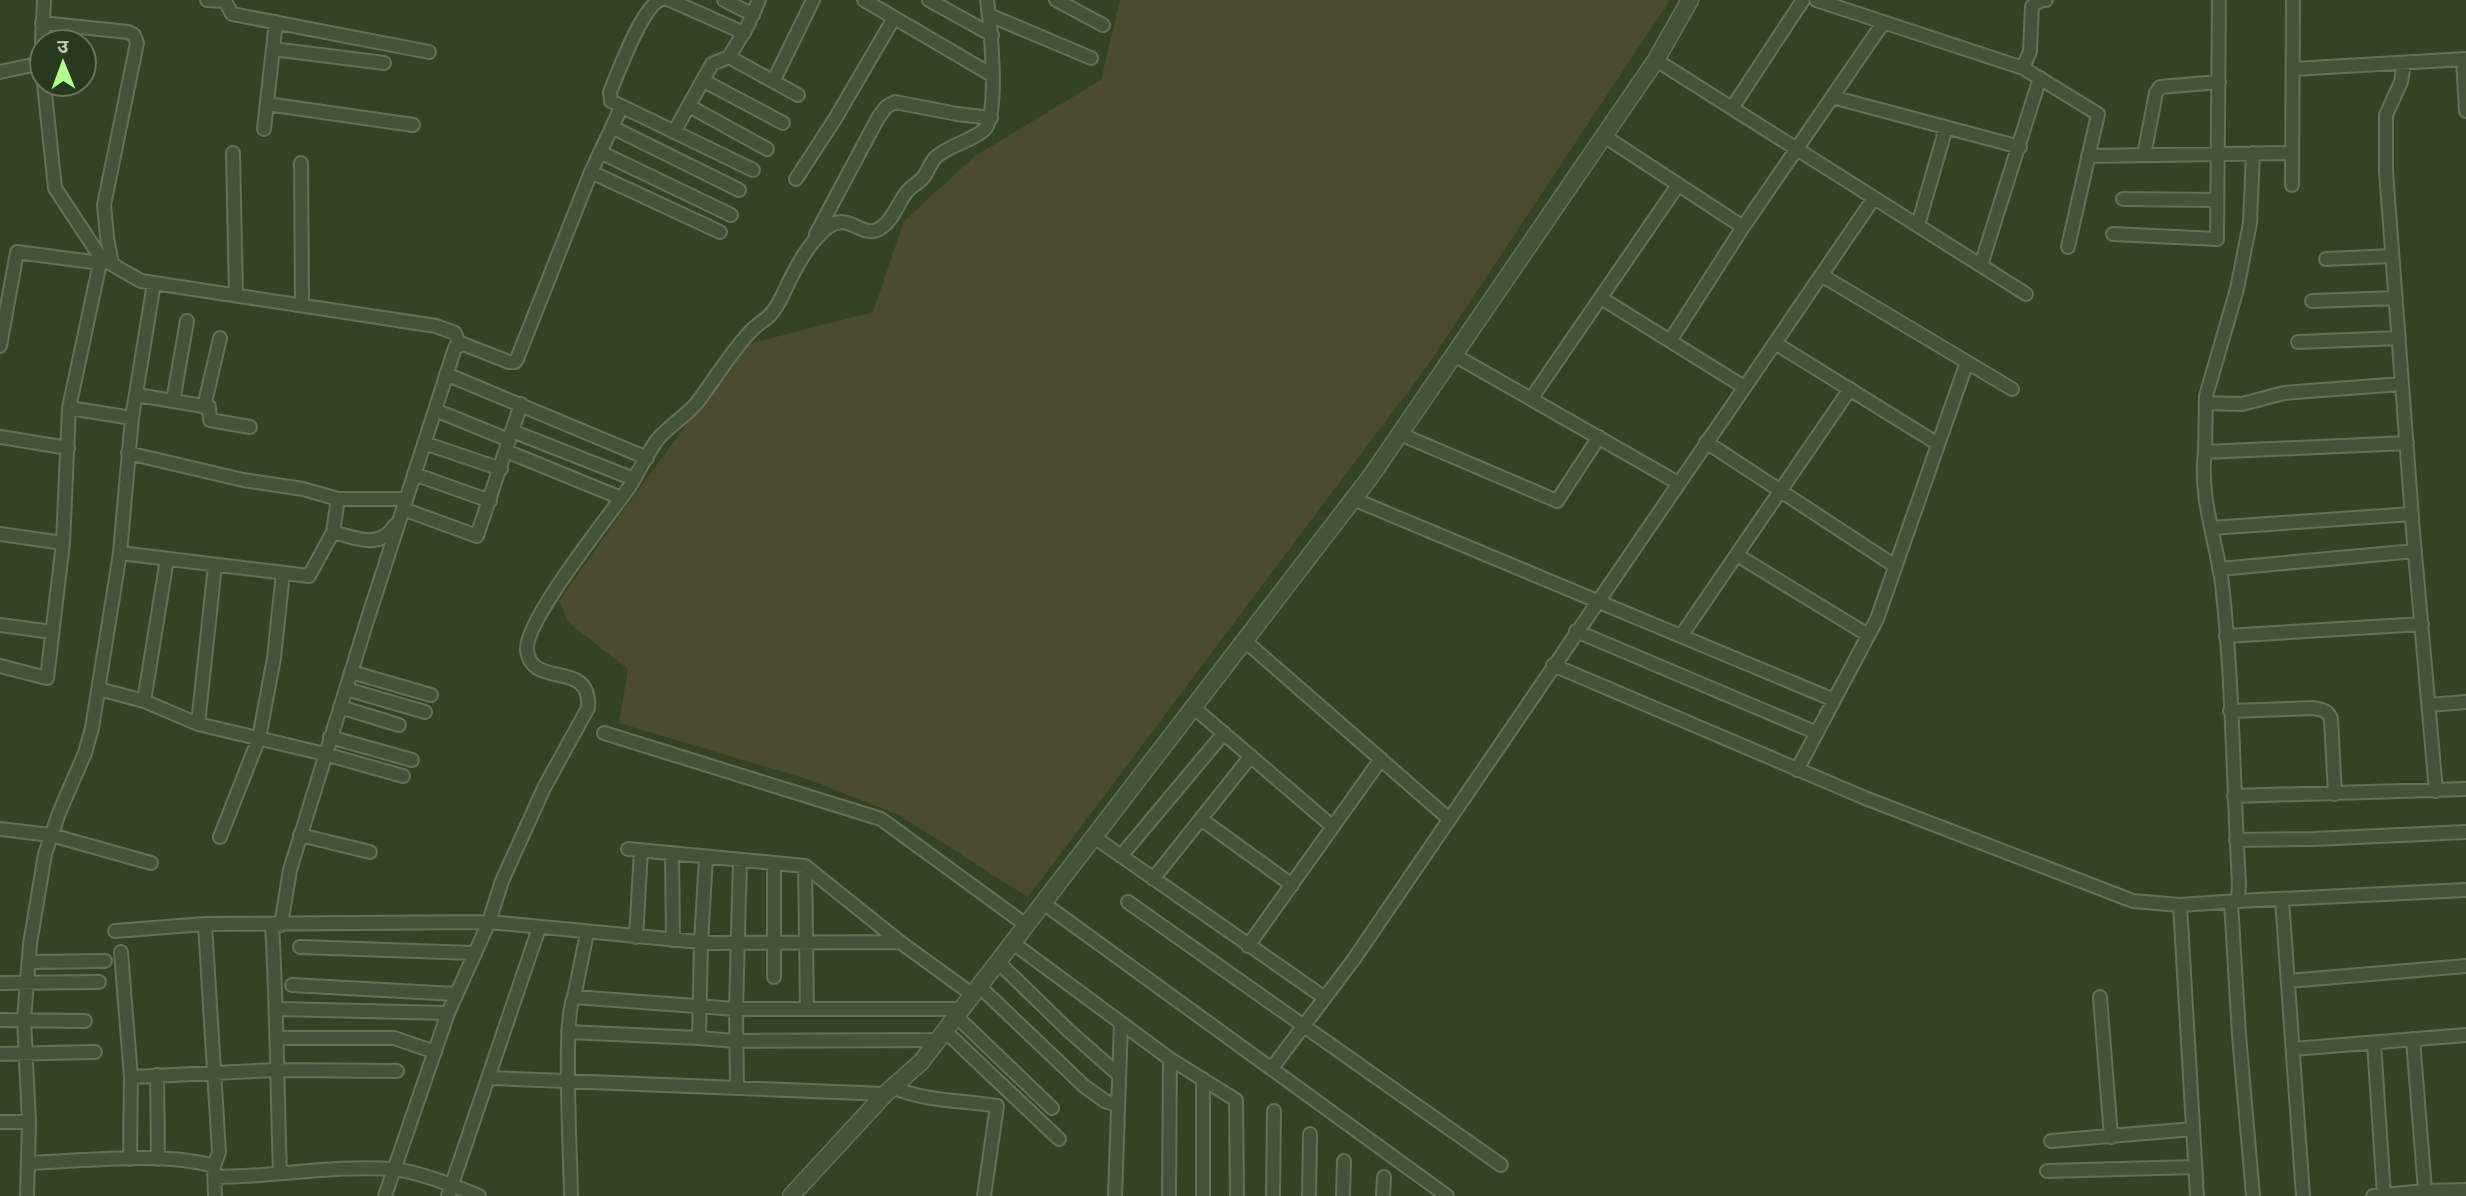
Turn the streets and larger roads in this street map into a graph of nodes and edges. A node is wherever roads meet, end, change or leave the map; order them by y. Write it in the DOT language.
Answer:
graph roads {
  1 [pos="44,0"];
  2 [pos="207,0"];
  3 [pos="660,0"];
  4 [pos="670,0"];
  5 [pos="723,0"];
  6 [pos="759,0"];
  7 [pos="813,0"];
  8 [pos="864,0"];
  9 [pos="929,0"];
  10 [pos="987,0"];
  11 [pos="1056,0"];
  12 [pos="1690,0"];
  13 [pos="1803,0"];
  14 [pos="1816,0"];
  15 [pos="2025,0"];
  16 [pos="2046,0"];
  17 [pos="2219,0"];
  18 [pos="2293,0"];
  19 [pos="753,15"];
  20 [pos="989,15"];
  21 [pos="894,18"];
  22 [pos="276,22"];
  23 [pos="42,23"];
  24 [pos="1884,23"];
  25 [pos="1104,25"];
  26 [pos="42,28"];
  27 [pos="2031,30"];
  28 [pos="744,33"];
  29 [pos="992,36"];
  30 [pos="273,50"];
  31 [pos="429,51"];
  32 [pos="729,57"];
  33 [pos="1091,58"];
  34 [pos="2464,59"];
  35 [pos="1656,60"];
  36 [pos="384,63"];
  37 [pos="2404,63"];
  38 [pos="28,66"];
  39 [pos="2023,68"];
  40 [pos="2293,69"];
  41 [pos="0,72"];
  42 [pos="992,75"];
  43 [pos="2040,78"];
  44 [pos="774,80"];
  45 [pos="704,81"];
  46 [pos="2218,82"];
  47 [pos="798,94"];
  48 [pos="1832,97"];
  49 [pos="45,98"];
  50 [pos="267,104"];
  51 [pos="619,105"];
  52 [pos="689,106"];
  53 [pos="1732,108"];
  54 [pos="2466,111"];
  55 [pos="991,118"];
  56 [pos="783,123"];
  57 [pos="413,125"];
  58 [pos="612,127"];
  59 [pos="1946,128"];
  60 [pos="264,130"];
  61 [pos="674,132"];
  62 [pos="1604,136"];
  63 [pos="2020,147"];
  64 [pos="767,149"];
  65 [pos="1797,149"];
  66 [pos="600,152"];
  67 [pos="233,153"];
  68 [pos="2253,153"];
  69 [pos="2292,153"];
  70 [pos="2218,154"];
  71 [pos="2144,155"];
  72 [pos="2088,156"];
  73 [pos="301,163"];
  74 [pos="752,170"];
  75 [pos="591,172"];
  76 [pos="796,179"];
  77 [pos="1678,185"];
  78 [pos="2292,185"];
  79 [pos="739,190"];
  80 [pos="1874,198"];
  81 [pos="2123,199"];
  82 [pos="2217,200"];
  83 [pos="731,215"];
  84 [pos="1918,225"];
  85 [pos="1743,227"];
  86 [pos="720,232"];
  87 [pos="2113,234"];
  88 [pos="810,247"];
  89 [pos="2068,247"];
  90 [pos="2392,256"];
  91 [pos="2326,259"];
  92 [pos="104,262"];
  93 [pos="1980,265"];
  94 [pos="1821,275"];
  95 [pos="154,283"];
  96 [pos="2026,294"];
  97 [pos="236,295"];
  98 [pos="1601,298"];
  99 [pos="2396,298"];
  100 [pos="2312,301"];
  101 [pos="302,305"];
  102 [pos="187,321"];
  103 [pos="220,338"];
  104 [pos="2399,338"];
  105 [pos="1670,341"];
  106 [pos="2298,342"];
  107 [pos="1774,343"];
  108 [pos="459,344"];
  109 [pos="0,346"];
  110 [pos="1454,355"];
  111 [pos="1967,362"];
  112 [pos="446,374"];
  113 [pos="2402,384"];
  114 [pos="1744,387"];
  115 [pos="1850,389"];
  116 [pos="2012,389"];
  117 [pos="137,395"];
  118 [pos="1531,399"];
  119 [pos="173,401"];
  120 [pos="2206,403"];
  121 [pos="521,404"];
  122 [pos="204,407"];
  123 [pos="69,408"];
  124 [pos="435,410"];
  125 [pos="132,418"];
  126 [pos="250,427"];
  127 [pos="1399,434"];
  128 [pos="0,437"];
  129 [pos="1598,437"];
  130 [pos="509,440"];
  131 [pos="1706,442"];
  132 [pos="424,443"];
  133 [pos="2407,443"];
  134 [pos="1938,444"];
  135 [pos="68,448"];
  136 [pos="2206,452"];
  137 [pos="128,453"];
  138 [pos="647,458"];
  139 [pos="501,469"];
  140 [pos="414,474"];
  141 [pos="634,479"];
  142 [pos="1678,483"];
  143 [pos="1781,491"];
  144 [pos="621,498"];
  145 [pos="338,499"];
  146 [pos="1353,499"];
  147 [pos="490,501"];
  148 [pos="404,504"];
  149 [pos="2412,514"];
  150 [pos="2211,528"];
  151 [pos="333,532"];
  152 [pos="0,534"];
  153 [pos="63,542"];
  154 [pos="2415,551"];
  155 [pos="120,553"];
  156 [pos="1737,555"];
  157 [pos="167,559"];
  158 [pos="215,565"];
  159 [pos="1895,566"];
  160 [pos="2219,569"];
  161 [pos="283,573"];
  162 [pos="1597,601"];
  163 [pos="2423,624"];
  164 [pos="0,625"];
  165 [pos="1576,631"];
  166 [pos="52,632"];
  167 [pos="1868,635"];
  168 [pos="1681,636"];
  169 [pos="2226,636"];
  170 [pos="1245,640"];
  171 [pos="1553,665"];
  172 [pos="0,666"];
  173 [pos="351,672"];
  174 [pos="99,689"];
  175 [pos="346,689"];
  176 [pos="431,695"];
  177 [pos="1834,700"];
  178 [pos="144,701"];
  179 [pos="2466,702"];
  180 [pos="2428,705"];
  181 [pos="340,707"];
  182 [pos="1194,707"];
  183 [pos="2230,711"];
  184 [pos="425,712"];
  185 [pos="198,724"];
  186 [pos="399,725"];
  187 [pos="604,733"];
  188 [pos="1224,733"];
  189 [pos="1816,733"];
  190 [pos="330,737"];
  191 [pos="259,738"];
  192 [pos="325,754"];
  193 [pos="1251,756"];
  194 [pos="1381,759"];
  195 [pos="412,760"];
  196 [pos="1797,769"];
  197 [pos="403,776"];
  198 [pos="2466,789"];
  199 [pos="2436,791"];
  200 [pos="2335,794"];
  201 [pos="2234,796"];
  202 [pos="1201,818"];
  203 [pos="1448,818"];
  204 [pos="1333,827"];
  205 [pos="0,830"];
  206 [pos="2466,832"];
  207 [pos="51,835"];
  208 [pos="300,835"];
  209 [pos="220,837"];
  210 [pos="1094,837"];
  211 [pos="2236,840"];
  212 [pos="370,852"];
  213 [pos="672,853"];
  214 [pos="1121,856"];
  215 [pos="706,857"];
  216 [pos="740,860"];
  217 [pos="151,863"];
  218 [pos="774,863"];
  219 [pos="805,866"];
  220 [pos="1153,879"];
  221 [pos="1292,885"];
  222 [pos="2466,890"];
  223 [pos="2282,899"];
  224 [pos="1128,902"];
  225 [pos="2234,902"];
  226 [pos="1043,903"];
  227 [pos="2180,905"];
  228 [pos="489,922"];
  229 [pos="205,925"];
  230 [pos="277,925"];
  231 [pos="1026,925"];
  232 [pos="539,928"];
  233 [pos="115,931"];
  234 [pos="587,933"];
  235 [pos="636,937"];
  236 [pos="673,940"];
  237 [pos="701,942"];
  238 [pos="808,942"];
  239 [pos="900,942"];
  240 [pos="737,943"];
  241 [pos="774,943"];
  242 [pos="1013,943"];
  243 [pos="1248,946"];
  244 [pos="300,947"];
  245 [pos="121,952"];
  246 [pos="474,953"];
  247 [pos="105,961"];
  248 [pos="29,962"];
  249 [pos="998,962"];
  250 [pos="2466,966"];
  251 [pos="774,977"];
  252 [pos="2288,981"];
  253 [pos="27,982"];
  254 [pos="99,982"];
  255 [pos="0,983"];
  256 [pos="292,985"];
  257 [pos="976,990"];
  258 [pos="456,994"];
  259 [pos="574,997"];
  260 [pos="2100,997"];
  261 [pos="1325,998"];
  262 [pos="699,1007"];
  263 [pos="278,1009"];
  264 [pos="736,1009"];
  265 [pos="807,1009"];
  266 [pos="448,1013"];
  267 [pos="960,1013"];
  268 [pos="0,1020"];
  269 [pos="24,1020"];
  270 [pos="85,1021"];
  271 [pos="1121,1023"];
  272 [pos="1304,1026"];
  273 [pos="568,1032"];
  274 [pos="941,1035"];
  275 [pos="2466,1035"];
  276 [pos="277,1038"];
  277 [pos="699,1038"];
  278 [pos="2413,1039"];
  279 [pos="736,1041"];
  280 [pos="2374,1042"];
  281 [pos="2293,1049"];
  282 [pos="94,1052"];
  283 [pos="435,1052"];
  284 [pos="0,1054"];
  285 [pos="25,1054"];
  286 [pos="1170,1059"];
  287 [pos="1272,1068"];
  288 [pos="276,1070"];
  289 [pos="214,1071"];
  290 [pos="397,1071"];
  291 [pos="157,1075"];
  292 [pos="1119,1075"];
  293 [pos="131,1077"];
  294 [pos="490,1078"];
  295 [pos="1203,1079"];
  296 [pos="569,1082"];
  297 [pos="737,1088"];
  298 [pos="889,1091"];
  299 [pos="1118,1105"];
  300 [pos="1052,1108"];
  301 [pos="1274,1111"];
  302 [pos="0,1122"];
  303 [pos="29,1122"];
  304 [pos="2193,1129"];
  305 [pos="1310,1133"];
  306 [pos="2110,1137"];
  307 [pos="1059,1139"];
  308 [pos="2051,1141"];
  309 [pos="130,1159"];
  310 [pos="158,1159"];
  311 [pos="1344,1161"];
  312 [pos="28,1163"];
  313 [pos="1501,1165"];
  314 [pos="2196,1167"];
  315 [pos="394,1169"];
  316 [pos="214,1171"];
  317 [pos="2047,1171"];
  318 [pos="280,1172"];
  319 [pos="1384,1177"];
  320 [pos="450,1190"];
  321 [pos="2466,1190"];
  322 [pos="2425,1191"];
  323 [pos="2384,1195"];
  324 [pos="27,1196"];
  325 [pos="215,1196"];
  326 [pos="385,1196"];
  327 [pos="479,1196"];
  328 [pos="571,1196"];
  329 [pos="791,1196"];
  330 [pos="984,1196"];
  331 [pos="1115,1196"];
  332 [pos="1169,1196"];
  333 [pos="1203,1196"];
  334 [pos="1237,1196"];
  335 [pos="1273,1196"];
  336 [pos="1309,1196"];
  337 [pos="1343,1196"];
  338 [pos="1383,1196"];
  339 [pos="1447,1196"];
  340 [pos="2197,1196"];
  341 [pos="2253,1196"];
  342 [pos="2303,1196"];
  343 [pos="2373,1196"];
  1 -- 23 [label="street"];
  2 -- 22 [label="street"];
  3 -- 51 [label="street"];
  4 -- 28 [label="street"];
  5 -- 19 [label="street"];
  6 -- 19 [label="street"];
  7 -- 44 [label="street"];
  8 -- 21 [label="street"];
  9 -- 29 [label="street"];
  10 -- 20 [label="street"];
  11 -- 25 [label="street"];
  12 -- 35 [label="street"];
  13 -- 53 [label="street"];
  14 -- 24 [label="street"];
  15 -- 27 [label="street"];
  16 -- 27 [label="street"];
  17 -- 46 [label="street"];
  18 -- 40 [label="street"];
  19 -- 28 [label="street"];
  20 -- 29 [label="street"];
  20 -- 33 [label="street"];
  21 -- 42 [label="street"];
  21 -- 76 [label="street"];
  22 -- 30 [label="street"];
  22 -- 31 [label="street"];
  23 -- 26 [label="street"];
  23 -- 92 [label="street"];
  24 -- 39 [label="street"];
  24 -- 48 [label="street"];
  27 -- 39 [label="street"];
  28 -- 32 [label="street"];
  29 -- 42 [label="street"];
  30 -- 36 [label="street"];
  30 -- 50 [label="street"];
  32 -- 44 [label="street"];
  32 -- 45 [label="street"];
  34 -- 37 [label="street"];
  34 -- 54 [label="street"];
  35 -- 53 [label="street"];
  35 -- 62 [label="street"];
  37 -- 40 [label="street"];
  37 -- 90 [label="street"];
  38 -- 41 [label="street"];
  39 -- 43 [label="street"];
  40 -- 69 [label="street"];
  42 -- 55 [label="street"];
  43 -- 63 [label="street"];
  43 -- 72 [label="street"];
  44 -- 47 [label="street"];
  45 -- 52 [label="street"];
  45 -- 56 [label="street"];
  46 -- 70 [label="street"];
  46 -- 71 [label="street"];
  48 -- 59 [label="street"];
  48 -- 65 [label="street"];
  49 -- 92 [label="street"];
  50 -- 57 [label="street"];
  50 -- 60 [label="street"];
  51 -- 58 [label="street"];
  51 -- 61 [label="street"];
  52 -- 61 [label="street"];
  52 -- 64 [label="street"];
  53 -- 65 [label="street"];
  55 -- 88 [label="street"];
  55 -- 88 [label="street"];
  58 -- 66 [label="street"];
  58 -- 79 [label="street"];
  59 -- 63 [label="street"];
  59 -- 84 [label="street"];
  61 -- 74 [label="street"];
  62 -- 77 [label="street"];
  62 -- 110 [label="street"];
  63 -- 93 [label="street"];
  65 -- 80 [label="street"];
  65 -- 85 [label="street"];
  66 -- 75 [label="street"];
  66 -- 83 [label="street"];
  67 -- 97 [label="street"];
  68 -- 69 [label="street"];
  68 -- 70 [label="street"];
  68 -- 120 [label="street"];
  69 -- 78 [label="street"];
  70 -- 71 [label="street"];
  70 -- 82 [label="street"];
  71 -- 72 [label="street"];
  72 -- 89 [label="street"];
  73 -- 101 [label="street"];
  75 -- 86 [label="street"];
  75 -- 108 [label="street"];
  77 -- 85 [label="street"];
  77 -- 98 [label="street"];
  80 -- 84 [label="street"];
  80 -- 94 [label="street"];
  81 -- 82 [label="street"];
  82 -- 87 [label="street"];
  84 -- 93 [label="street"];
  85 -- 105 [label="street"];
  88 -- 138 [label="street"];
  90 -- 91 [label="street"];
  90 -- 99 [label="street"];
  92 -- 95 [label="street"];
  92 -- 109 [label="street"];
  92 -- 123 [label="street"];
  93 -- 96 [label="street"];
  94 -- 107 [label="street"];
  94 -- 111 [label="street"];
  95 -- 97 [label="street"];
  95 -- 117 [label="street"];
  97 -- 101 [label="street"];
  98 -- 105 [label="street"];
  98 -- 118 [label="street"];
  99 -- 100 [label="street"];
  99 -- 104 [label="street"];
  101 -- 108 [label="street"];
  102 -- 119 [label="street"];
  103 -- 122 [label="street"];
  104 -- 106 [label="street"];
  104 -- 113 [label="street"];
  105 -- 114 [label="street"];
  107 -- 114 [label="street"];
  107 -- 115 [label="street"];
  108 -- 112 [label="street"];
  110 -- 118 [label="street"];
  110 -- 127 [label="street"];
  111 -- 116 [label="street"];
  111 -- 134 [label="street"];
  112 -- 121 [label="street"];
  112 -- 124 [label="street"];
  113 -- 120 [label="street"];
  113 -- 133 [label="street"];
  114 -- 131 [label="street"];
  115 -- 134 [label="street"];
  115 -- 143 [label="street"];
  117 -- 119 [label="street"];
  117 -- 125 [label="street"];
  118 -- 129 [label="street"];
  119 -- 122 [label="street"];
  120 -- 136 [label="street"];
  121 -- 130 [label="street"];
  121 -- 138 [label="street"];
  122 -- 126 [label="street"];
  123 -- 125 [label="street"];
  123 -- 135 [label="street"];
  124 -- 130 [label="street"];
  124 -- 132 [label="street"];
  125 -- 137 [label="street"];
  127 -- 129 [label="street"];
  127 -- 146 [label="street"];
  128 -- 135 [label="street"];
  129 -- 142 [label="street"];
  130 -- 139 [label="street"];
  130 -- 141 [label="street"];
  130 -- 144 [label="street"];
  131 -- 142 [label="street"];
  131 -- 143 [label="street"];
  132 -- 139 [label="street"];
  132 -- 140 [label="street"];
  133 -- 136 [label="street"];
  133 -- 149 [label="street"];
  134 -- 159 [label="street"];
  135 -- 153 [label="street"];
  136 -- 150 [label="street"];
  137 -- 145 [label="street"];
  137 -- 155 [label="street"];
  138 -- 141 [label="street"];
  139 -- 147 [label="street"];
  140 -- 147 [label="street"];
  140 -- 148 [label="street"];
  141 -- 144 [label="street"];
  142 -- 162 [label="street"];
  143 -- 156 [label="street"];
  143 -- 159 [label="street"];
  144 -- 228 [label="street"];
  145 -- 148 [label="street"];
  145 -- 151 [label="street"];
  146 -- 162 [label="street"];
  146 -- 170 [label="street"];
  147 -- 148 [label="street"];
  148 -- 151 [label="street"];
  148 -- 173 [label="street"];
  149 -- 150 [label="street"];
  149 -- 154 [label="street"];
  150 -- 160 [label="street"];
  151 -- 161 [label="street"];
  152 -- 153 [label="street"];
  153 -- 166 [label="street"];
  154 -- 160 [label="street"];
  154 -- 163 [label="street"];
  155 -- 157 [label="street"];
  155 -- 174 [label="street"];
  156 -- 167 [label="street"];
  156 -- 168 [label="street"];
  157 -- 158 [label="street"];
  157 -- 178 [label="street"];
  158 -- 161 [label="street"];
  158 -- 185 [label="street"];
  159 -- 167 [label="street"];
  160 -- 169 [label="street"];
  161 -- 191 [label="street"];
  162 -- 165 [label="street"];
  162 -- 168 [label="street"];
  163 -- 169 [label="street"];
  163 -- 180 [label="street"];
  164 -- 166 [label="street"];
  165 -- 171 [label="street"];
  165 -- 189 [label="street"];
  166 -- 172 [label="street"];
  167 -- 177 [label="street"];
  168 -- 177 [label="street"];
  169 -- 183 [label="street"];
  170 -- 182 [label="street"];
  170 -- 194 [label="street"];
  171 -- 196 [label="street"];
  171 -- 203 [label="street"];
  173 -- 175 [label="street"];
  173 -- 176 [label="street"];
  174 -- 178 [label="street"];
  174 -- 207 [label="street"];
  175 -- 181 [label="street"];
  175 -- 184 [label="street"];
  177 -- 189 [label="street"];
  178 -- 185 [label="street"];
  179 -- 180 [label="street"];
  180 -- 199 [label="street"];
  181 -- 186 [label="street"];
  181 -- 190 [label="street"];
  182 -- 188 [label="street"];
  182 -- 210 [label="street"];
  183 -- 200 [label="street"];
  183 -- 201 [label="street"];
  185 -- 191 [label="street"];
  187 -- 231 [label="street"];
  188 -- 193 [label="street"];
  188 -- 214 [label="street"];
  189 -- 196 [label="street"];
  190 -- 192 [label="street"];
  190 -- 195 [label="street"];
  191 -- 192 [label="street"];
  191 -- 209 [label="street"];
  192 -- 197 [label="street"];
  192 -- 208 [label="street"];
  193 -- 202 [label="street"];
  193 -- 204 [label="street"];
  194 -- 203 [label="street"];
  194 -- 204 [label="street"];
  196 -- 227 [label="street"];
  198 -- 199 [label="street"];
  199 -- 200 [label="street"];
  200 -- 201 [label="street"];
  201 -- 211 [label="street"];
  202 -- 220 [label="street"];
  202 -- 221 [label="street"];
  203 -- 261 [label="street"];
  204 -- 221 [label="street"];
  205 -- 207 [label="street"];
  206 -- 211 [label="street"];
  207 -- 217 [label="street"];
  207 -- 248 [label="street"];
  208 -- 212 [label="street"];
  208 -- 230 [label="street"];
  210 -- 214 [label="street"];
  210 -- 226 [label="street"];
  211 -- 225 [label="street"];
  213 -- 215 [label="street"];
  213 -- 235 [label="street"];
  213 -- 236 [label="street"];
  214 -- 220 [label="street"];
  215 -- 216 [label="street"];
  215 -- 237 [label="street"];
  216 -- 218 [label="street"];
  216 -- 240 [label="street"];
  218 -- 219 [label="street"];
  218 -- 241 [label="street"];
  219 -- 238 [label="street"];
  219 -- 239 [label="street"];
  220 -- 243 [label="street"];
  221 -- 243 [label="street"];
  222 -- 223 [label="street"];
  223 -- 225 [label="street"];
  223 -- 252 [label="street"];
  224 -- 272 [label="street"];
  225 -- 227 [label="street"];
  225 -- 341 [label="street"];
  226 -- 231 [label="street"];
  226 -- 287 [label="street"];
  227 -- 304 [label="street"];
  228 -- 230 [label="street"];
  228 -- 232 [label="street"];
  228 -- 246 [label="street"];
  229 -- 230 [label="street"];
  229 -- 233 [label="street"];
  229 -- 289 [label="street"];
  230 -- 263 [label="street"];
  231 -- 242 [label="street"];
  232 -- 234 [label="street"];
  232 -- 294 [label="street"];
  234 -- 235 [label="street"];
  234 -- 259 [label="street"];
  235 -- 236 [label="street"];
  236 -- 237 [label="street"];
  237 -- 240 [label="street"];
  237 -- 262 [label="street"];
  238 -- 239 [label="street"];
  238 -- 241 [label="street"];
  238 -- 265 [label="street"];
  239 -- 257 [label="street"];
  240 -- 241 [label="street"];
  240 -- 264 [label="street"];
  241 -- 251 [label="street"];
  242 -- 249 [label="street"];
  242 -- 271 [label="street"];
  243 -- 261 [label="street"];
  244 -- 246 [label="street"];
  245 -- 293 [label="street"];
  246 -- 258 [label="street"];
  247 -- 248 [label="street"];
  248 -- 253 [label="street"];
  249 -- 257 [label="street"];
  249 -- 292 [label="street"];
  250 -- 252 [label="street"];
  252 -- 281 [label="street"];
  253 -- 254 [label="street"];
  253 -- 255 [label="street"];
  253 -- 269 [label="street"];
  256 -- 258 [label="street"];
  257 -- 267 [label="street"];
  257 -- 299 [label="street"];
  258 -- 266 [label="street"];
  259 -- 262 [label="street"];
  259 -- 273 [label="street"];
  260 -- 306 [label="street"];
  261 -- 272 [label="street"];
  262 -- 264 [label="street"];
  262 -- 277 [label="street"];
  263 -- 266 [label="street"];
  263 -- 276 [label="street"];
  264 -- 265 [label="street"];
  264 -- 279 [label="street"];
  265 -- 267 [label="street"];
  266 -- 283 [label="street"];
  267 -- 274 [label="street"];
  267 -- 300 [label="street"];
  268 -- 269 [label="street"];
  269 -- 270 [label="street"];
  269 -- 285 [label="street"];
  271 -- 286 [label="street"];
  271 -- 292 [label="street"];
  272 -- 287 [label="street"];
  272 -- 313 [label="street"];
  273 -- 277 [label="street"];
  273 -- 296 [label="street"];
  274 -- 279 [label="street"];
  274 -- 298 [label="street"];
  274 -- 307 [label="street"];
  275 -- 278 [label="street"];
  276 -- 283 [label="street"];
  276 -- 288 [label="street"];
  277 -- 279 [label="street"];
  278 -- 280 [label="street"];
  278 -- 322 [label="street"];
  279 -- 297 [label="street"];
  280 -- 281 [label="street"];
  280 -- 323 [label="street"];
  281 -- 342 [label="street"];
  282 -- 285 [label="street"];
  283 -- 315 [label="street"];
  284 -- 285 [label="street"];
  285 -- 303 [label="street"];
  286 -- 295 [label="street"];
  286 -- 332 [label="street"];
  287 -- 339 [label="street"];
  288 -- 289 [label="street"];
  288 -- 290 [label="street"];
  288 -- 318 [label="street"];
  289 -- 291 [label="street"];
  289 -- 316 [label="street"];
  291 -- 293 [label="street"];
  291 -- 310 [label="street"];
  292 -- 299 [label="street"];
  293 -- 309 [label="street"];
  294 -- 296 [label="street"];
  294 -- 320 [label="street"];
  295 -- 333 [label="street"];
  295 -- 334 [label="street"];
  296 -- 297 [label="street"];
  296 -- 328 [label="street"];
  297 -- 298 [label="street"];
  298 -- 329 [label="street"];
  298 -- 330 [label="street"];
  299 -- 331 [label="street"];
  301 -- 335 [label="street"];
  302 -- 303 [label="street"];
  303 -- 312 [label="street"];
  304 -- 306 [label="street"];
  304 -- 314 [label="street"];
  305 -- 336 [label="street"];
  306 -- 308 [label="street"];
  309 -- 310 [label="street"];
  309 -- 312 [label="street"];
  310 -- 316 [label="street"];
  311 -- 337 [label="street"];
  312 -- 324 [label="street"];
  314 -- 317 [label="street"];
  314 -- 340 [label="street"];
  315 -- 318 [label="street"];
  315 -- 320 [label="street"];
  315 -- 326 [label="street"];
  316 -- 318 [label="street"];
  316 -- 325 [label="street"];
  319 -- 338 [label="street"];
  320 -- 327 [label="street"];
  321 -- 322 [label="street"];
  322 -- 323 [label="street"];
  323 -- 343 [label="street"];
}
